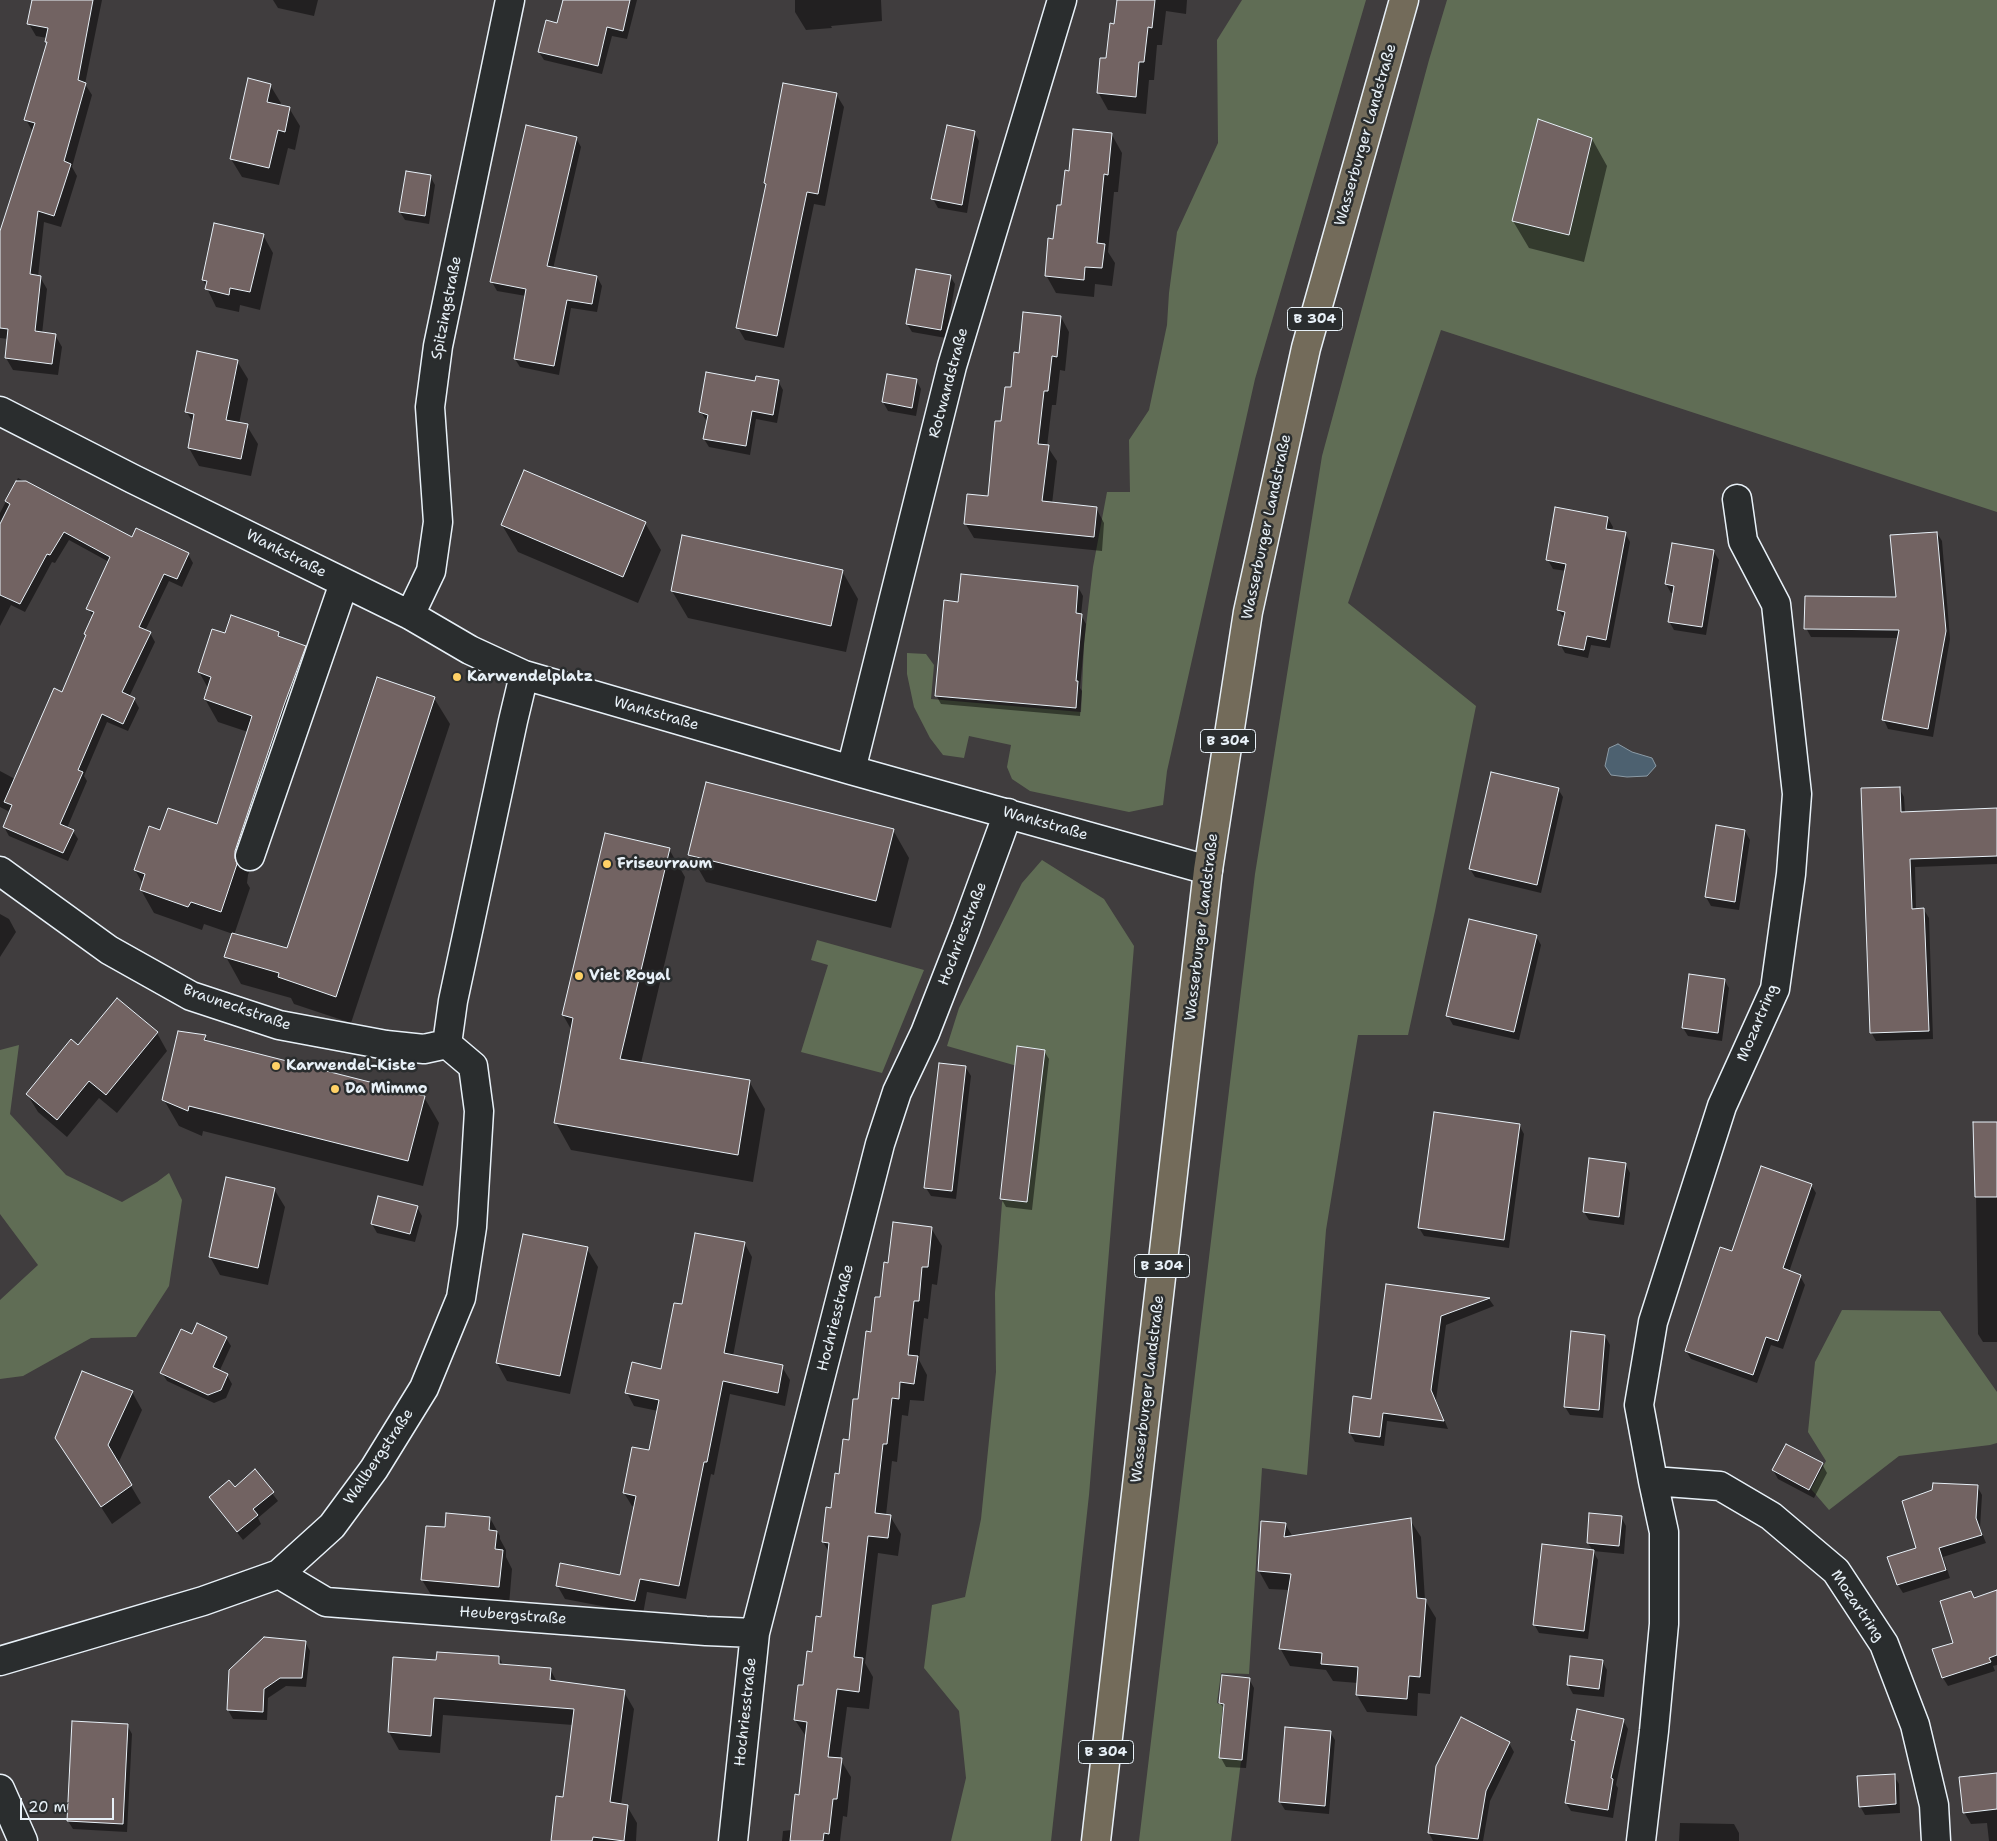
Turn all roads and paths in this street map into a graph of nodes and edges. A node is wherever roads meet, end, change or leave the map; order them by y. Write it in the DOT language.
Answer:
graph roads {
  1 [pos="510,0"];
  2 [pos="1062,0"];
  3 [pos="1404,0"];
  4 [pos="0,412"];
  5 [pos="1737,499"];
  6 [pos="344,583"];
  7 [pos="410,615"];
  8 [pos="524,675"];
  9 [pos="851,770"];
  10 [pos="1008,813"];
  11 [pos="250,856"];
  12 [pos="1208,870"];
  13 [pos="0,871"];
  14 [pos="446,1044"];
  15 [pos="1653,1481"];
  16 [pos="279,1574"];
  17 [pos="755,1633"];
  18 [pos="0,1661"];
  19 [pos="0,1789"];
  20 [pos="24,1841"];
  21 [pos="733,1841"];
  22 [pos="1096,1841"];
  23 [pos="1640,1841"];
  24 [pos="1936,1841"];
  1 -- 7 [label="street, Spitzingstraße"];
  2 -- 9 [label="street, Rotwandstraße"];
  3 -- 12 [label="main road, Wasserburger Landstraße / B 304"];
  4 -- 6 [label="street, Wankstraße"];
  5 -- 15 [label="street, Mozartring"];
  6 -- 7 [label="street, Wankstraße"];
  6 -- 11 [label="street"];
  7 -- 8 [label="street, Wankstraße"];
  8 -- 9 [label="street, Wankstraße"];
  8 -- 14 [label="street"];
  9 -- 10 [label="street, Wankstraße"];
  10 -- 12 [label="street, Wankstraße"];
  10 -- 17 [label="street, Hochriesstraße"];
  12 -- 22 [label="main road, Wasserburger Landstraße / B 304"];
  13 -- 14 [label="street, Brauneckstraße"];
  14 -- 16 [label="street, Wallbergstraße"];
  15 -- 23 [label="street, Mozartring"];
  15 -- 24 [label="street, Mozartring"];
  16 -- 17 [label="street, Heubergstraße"];
  16 -- 18 [label="street, Wallbergstraße"];
  17 -- 21 [label="street, Hochriesstraße"];
  19 -- 20 [label="street"];
}
